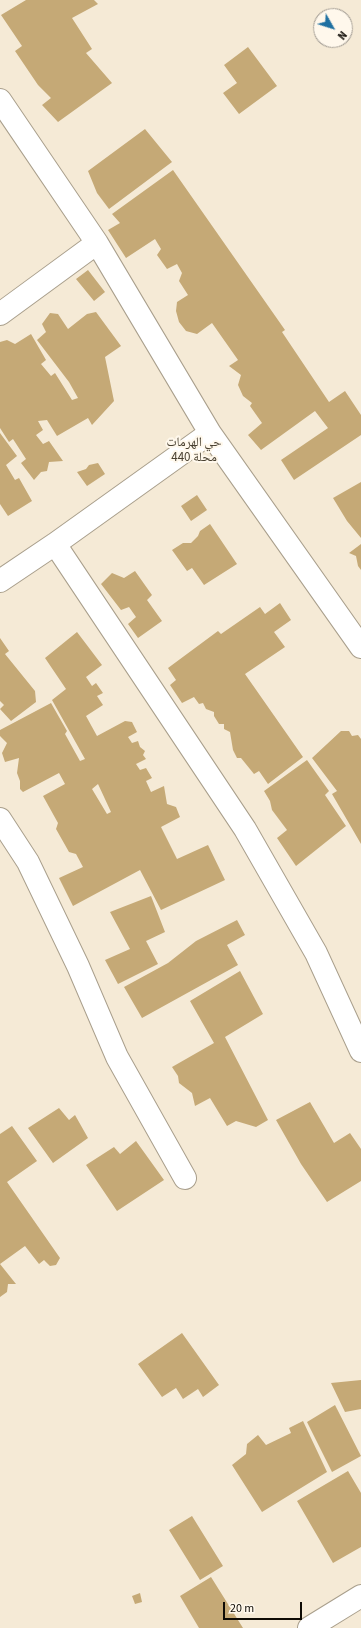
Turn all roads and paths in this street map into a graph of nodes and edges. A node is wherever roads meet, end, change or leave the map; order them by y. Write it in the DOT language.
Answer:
graph roads {
  1 [pos="0,100"];
  2 [pos="97,243"];
  3 [pos="0,314"];
  4 [pos="210,433"];
  5 [pos="55,544"];
  6 [pos="0,581"];
  7 [pos="361,647"];
  8 [pos="0,819"];
  9 [pos="361,1051"];
  10 [pos="185,1178"];
  11 [pos="361,1596"];
  12 [pos="318,1626"];
  1 -- 2 [label="street"];
  2 -- 3 [label="street"];
  2 -- 4 [label="street"];
  4 -- 5 [label="street"];
  4 -- 7 [label="street"];
  5 -- 6 [label="street"];
  5 -- 9 [label="street"];
  8 -- 10 [label="street"];
  11 -- 12 [label="street"];
}
